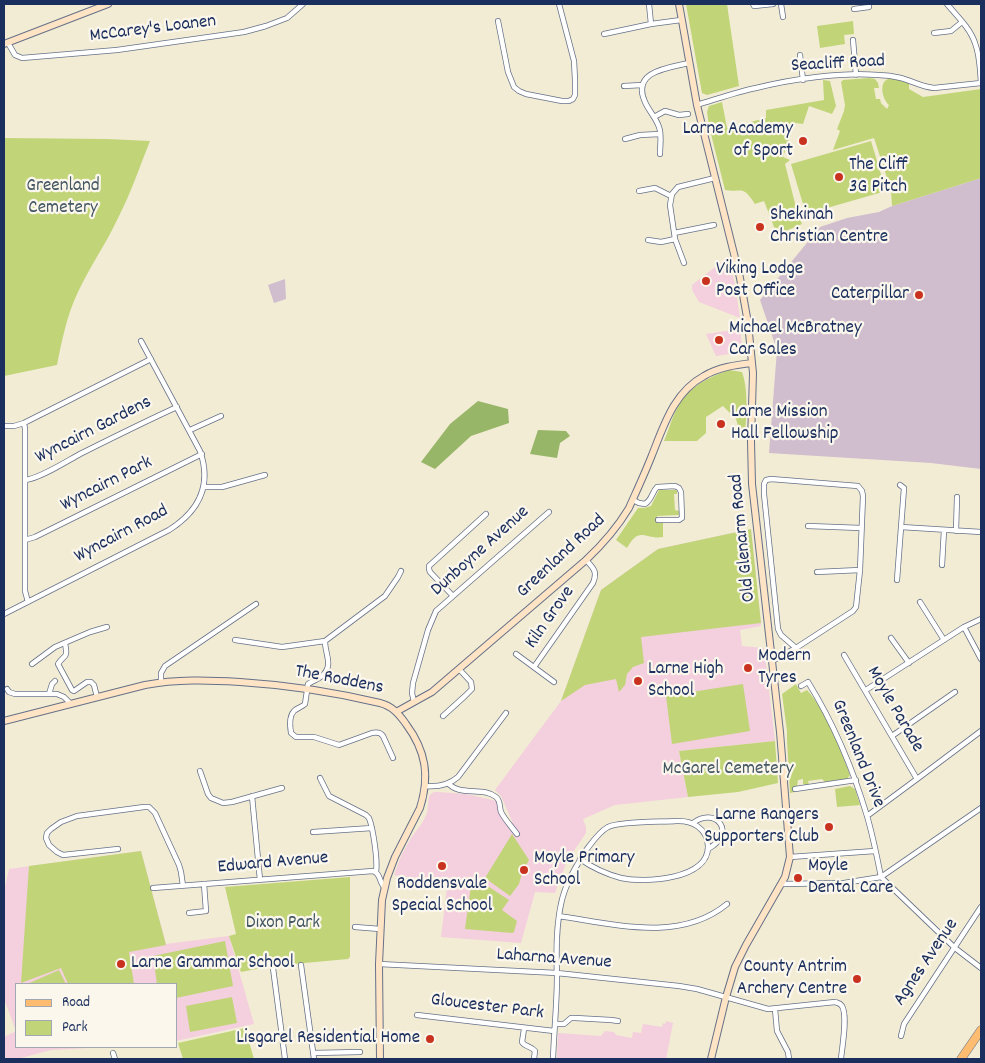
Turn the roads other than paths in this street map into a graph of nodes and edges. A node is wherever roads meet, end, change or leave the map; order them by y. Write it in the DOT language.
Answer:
graph roads {
  1 [pos="108,4"];
  2 [pos="303,4"];
  3 [pos="560,4"];
  4 [pos="649,4"];
  5 [pos="679,4"];
  6 [pos="753,4"];
  7 [pos="773,4"];
  8 [pos="781,4"];
  9 [pos="869,4"];
  10 [pos="947,4"];
  11 [pos="854,9"];
  12 [pos="782,17"];
  13 [pos="681,20"];
  14 [pos="498,21"];
  15 [pos="962,22"];
  16 [pos="652,24"];
  17 [pos="934,32"];
  18 [pos="604,34"];
  19 [pos="853,40"];
  20 [pos="6,44"];
  21 [pos="979,51"];
  22 [pos="800,55"];
  23 [pos="689,63"];
  24 [pos="856,75"];
  25 [pos="803,80"];
  26 [pos="981,83"];
  27 [pos="642,85"];
  28 [pos="624,86"];
  29 [pos="697,105"];
  30 [pos="688,114"];
  31 [pos="654,117"];
  32 [pos="660,134"];
  33 [pos="626,139"];
  34 [pos="660,154"];
  35 [pos="715,178"];
  36 [pos="639,191"];
  37 [pos="671,196"];
  38 [pos="714,225"];
  39 [pos="674,233"];
  40 [pos="676,239"];
  41 [pos="648,240"];
  42 [pos="684,263"];
  43 [pos="141,341"];
  44 [pos="151,359"];
  45 [pos="752,363"];
  46 [pos="177,407"];
  47 [pos="221,416"];
  48 [pos="24,423"];
  49 [pos="4,426"];
  50 [pos="190,430"];
  51 [pos="202,454"];
  52 [pos="265,475"];
  53 [pos="25,480"];
  54 [pos="900,485"];
  55 [pos="203,487"];
  56 [pos="957,497"];
  57 [pos="632,500"];
  58 [pos="548,512"];
  59 [pos="486,514"];
  60 [pos="658,520"];
  61 [pos="808,526"];
  62 [pos="861,528"];
  63 [pos="901,528"];
  64 [pos="944,530"];
  65 [pos="956,531"];
  66 [pos="981,532"];
  67 [pos="25,540"];
  68 [pos="586,560"];
  69 [pos="942,566"];
  70 [pos="400,570"];
  71 [pos="860,570"];
  72 [pos="817,572"];
  73 [pos="897,580"];
  74 [pos="453,596"];
  75 [pos="28,602"];
  76 [pos="920,602"];
  77 [pos="256,604"];
  78 [pos="4,614"];
  79 [pos="981,619"];
  80 [pos="964,627"];
  81 [pos="105,629"];
  82 [pos="891,638"];
  83 [pos="235,640"];
  84 [pos="944,640"];
  85 [pos="325,641"];
  86 [pos="65,643"];
  87 [pos="796,648"];
  88 [pos="516,654"];
  89 [pos="844,655"];
  90 [pos="30,656"];
  91 [pos="981,659"];
  92 [pos="772,661"];
  93 [pos="909,663"];
  94 [pos="534,667"];
  95 [pos="459,668"];
  96 [pos="55,681"];
  97 [pos="161,682"];
  98 [pos="554,682"];
  99 [pos="801,686"];
  100 [pos="7,688"];
  101 [pos="308,688"];
  102 [pos="866,690"];
  103 [pos="954,692"];
  104 [pos="49,694"];
  105 [pos="97,697"];
  106 [pos="414,702"];
  107 [pos="71,704"];
  108 [pos="396,712"];
  109 [pos="506,714"];
  110 [pos="443,716"];
  111 [pos="4,721"];
  112 [pos="981,731"];
  113 [pos="892,736"];
  114 [pos="393,758"];
  115 [pos="200,771"];
  116 [pos="320,778"];
  117 [pos="918,779"];
  118 [pos="856,780"];
  119 [pos="448,784"];
  120 [pos="425,786"];
  121 [pos="282,788"];
  122 [pos="795,789"];
  123 [pos="252,796"];
  124 [pos="981,808"];
  125 [pos="867,816"];
  126 [pos="693,823"];
  127 [pos="372,828"];
  128 [pos="313,832"];
  129 [pos="517,834"];
  130 [pos="118,849"];
  131 [pos="708,849"];
  132 [pos="876,852"];
  133 [pos="790,857"];
  134 [pos="580,859"];
  135 [pos="376,872"];
  136 [pos="881,877"];
  137 [pos="260,880"];
  138 [pos="204,884"];
  139 [pos="781,884"];
  140 [pos="183,886"];
  141 [pos="154,888"];
  142 [pos="385,888"];
  143 [pos="727,904"];
  144 [pos="981,907"];
  145 [pos="189,913"];
  146 [pos="559,916"];
  147 [pos="355,928"];
  148 [pos="380,929"];
  149 [pos="955,948"];
  150 [pos="378,964"];
  151 [pos="301,965"];
  152 [pos="273,968"];
  153 [pos="981,968"];
  154 [pos="557,974"];
  155 [pos="726,998"];
  156 [pos="775,1009"];
  157 [pos="417,1015"];
  158 [pos="618,1021"];
  159 [pos="555,1024"];
  160 [pos="524,1028"];
  161 [pos="981,1030"];
  162 [pos="554,1032"];
  163 [pos="900,1036"];
  164 [pos="360,1052"];
  165 [pos="113,1053"];
  166 [pos="313,1053"];
  167 [pos="115,1059"];
  168 [pos="285,1059"];
  169 [pos="314,1059"];
  170 [pos="380,1059"];
  171 [pos="534,1059"];
  172 [pos="553,1059"];
  173 [pos="711,1059"];
  174 [pos="789,1059"];
  175 [pos="841,1059"];
  176 [pos="961,1059"];
  1 -- 20 [label="street"];
  2 -- 20 [label="street, McCarey's Loanen"];
  3 -- 14 [label="street"];
  4 -- 16 [label="street"];
  5 -- 13 [label="street, Old Glenarm Road"];
  6 -- 7 [label="street"];
  8 -- 12 [label="street"];
  9 -- 11 [label="street"];
  10 -- 15 [label="street"];
  13 -- 16 [label="street"];
  13 -- 23 [label="street, Old Glenarm Road"];
  15 -- 17 [label="street"];
  15 -- 21 [label="street"];
  16 -- 18 [label="street"];
  19 -- 24 [label="street"];
  21 -- 26 [label="street"];
  22 -- 25 [label="street"];
  23 -- 27 [label="street"];
  23 -- 29 [label="street, Old Glenarm Road"];
  24 -- 25 [label="street, Seacliff Road"];
  24 -- 26 [label="street, Seacliff Road"];
  25 -- 29 [label="street, Seacliff Road"];
  27 -- 28 [label="street"];
  27 -- 31 [label="street"];
  29 -- 35 [label="street, Old Glenarm Road"];
  30 -- 31 [label="street"];
  31 -- 32 [label="street"];
  32 -- 33 [label="street"];
  32 -- 34 [label="street"];
  35 -- 37 [label="street"];
  35 -- 45 [label="street, Old Glenarm Road"];
  36 -- 37 [label="street"];
  37 -- 39 [label="street"];
  38 -- 39 [label="street"];
  39 -- 40 [label="street"];
  40 -- 41 [label="street"];
  40 -- 42 [label="street"];
  43 -- 44 [label="street, Wyncairn Road"];
  44 -- 46 [label="street, Wyncairn Road"];
  44 -- 48 [label="street"];
  45 -- 57 [label="street, Greenland Road"];
  45 -- 92 [label="street, Old Glenarm Road"];
  46 -- 50 [label="street, Wyncairn Road"];
  46 -- 53 [label="street, Wyncairn Gardens"];
  47 -- 50 [label="street"];
  48 -- 49 [label="street"];
  48 -- 53 [label="street"];
  50 -- 51 [label="street, Wyncairn Road"];
  51 -- 55 [label="street, Wyncairn Road"];
  51 -- 67 [label="street, Wyncairn Park"];
  52 -- 55 [label="street"];
  53 -- 67 [label="street"];
  54 -- 63 [label="street"];
  55 -- 75 [label="street, Wyncairn Road"];
  56 -- 65 [label="street"];
  57 -- 60 [label="street"];
  57 -- 68 [label="street, Greenland Road"];
  58 -- 74 [label="street, Dunboyne Avenue"];
  59 -- 74 [label="street"];
  61 -- 62 [label="street"];
  62 -- 71 [label="street"];
  62 -- 87 [label="street"];
  63 -- 64 [label="street"];
  63 -- 73 [label="street"];
  64 -- 65 [label="street"];
  64 -- 69 [label="street"];
  65 -- 66 [label="street"];
  67 -- 75 [label="street"];
  68 -- 94 [label="street, Kiln Grove"];
  68 -- 95 [label="street, Greenland Road"];
  70 -- 85 [label="street"];
  71 -- 72 [label="street"];
  71 -- 87 [label="street"];
  74 -- 106 [label="street, Dunboyne Avenue"];
  75 -- 78 [label="street, Wyncairn Road"];
  76 -- 84 [label="street"];
  77 -- 97 [label="street"];
  79 -- 80 [label="street"];
  80 -- 84 [label="street"];
  80 -- 91 [label="street"];
  81 -- 86 [label="street"];
  82 -- 93 [label="street"];
  83 -- 85 [label="street"];
  84 -- 93 [label="street"];
  85 -- 101 [label="street"];
  86 -- 90 [label="street"];
  86 -- 105 [label="street"];
  87 -- 92 [label="street"];
  88 -- 94 [label="street, Kiln Grove"];
  89 -- 102 [label="street, Moyle Parade"];
  92 -- 133 [label="street, Old Glenarm Road"];
  93 -- 102 [label="street"];
  94 -- 98 [label="street, Kiln Grove"];
  95 -- 106 [label="street, Greenland Road"];
  95 -- 110 [label="street"];
  96 -- 104 [label="street"];
  97 -- 101 [label="street, The Roddens"];
  97 -- 105 [label="street, The Roddens"];
  99 -- 118 [label="street, Greenland Drive"];
  100 -- 104 [label="street"];
  101 -- 108 [label="street, The Roddens"];
  101 -- 114 [label="street"];
  102 -- 113 [label="street, Moyle Parade"];
  103 -- 113 [label="street"];
  104 -- 107 [label="street"];
  105 -- 107 [label="street, The Roddens"];
  106 -- 108 [label="street, Greenland Road"];
  107 -- 111 [label="street, The Roddens"];
  108 -- 120 [label="street, The Roddens"];
  109 -- 119 [label="street"];
  112 -- 117 [label="street"];
  113 -- 117 [label="street, Moyle Parade"];
  115 -- 123 [label="street"];
  116 -- 127 [label="street"];
  117 -- 125 [label="street"];
  118 -- 122 [label="street"];
  118 -- 125 [label="street, Greenland Drive"];
  119 -- 120 [label="street"];
  119 -- 129 [label="street"];
  120 -- 142 [label="street, The Roddens"];
  121 -- 123 [label="street"];
  123 -- 137 [label="street"];
  124 -- 136 [label="street"];
  125 -- 132 [label="street, Greenland Drive"];
  126 -- 131 [label="street"];
  126 -- 131 [label="street"];
  126 -- 134 [label="street"];
  127 -- 128 [label="street"];
  127 -- 135 [label="street"];
  130 -- 140 [label="street"];
  131 -- 134 [label="street"];
  132 -- 133 [label="street"];
  132 -- 136 [label="street, Greenland Drive"];
  133 -- 139 [label="street, Old Glenarm Road"];
  134 -- 146 [label="street"];
  135 -- 137 [label="street, Edward Avenue"];
  135 -- 142 [label="street"];
  136 -- 139 [label="street"];
  136 -- 149 [label="street"];
  137 -- 138 [label="street, Edward Avenue"];
  138 -- 140 [label="street, Edward Avenue"];
  138 -- 145 [label="street"];
  139 -- 155 [label="street, Old Glenarm Road"];
  140 -- 141 [label="street, Edward Avenue"];
  142 -- 148 [label="street, The Roddens"];
  143 -- 146 [label="street"];
  144 -- 149 [label="street, Agnes Avenue"];
  146 -- 154 [label="street"];
  147 -- 148 [label="street"];
  148 -- 150 [label="street, The Roddens"];
  149 -- 153 [label="street"];
  149 -- 163 [label="street, Agnes Avenue"];
  150 -- 154 [label="street, Laharna Avenue"];
  150 -- 170 [label="street, The Roddens"];
  151 -- 166 [label="street"];
  152 -- 168 [label="street"];
  154 -- 155 [label="street, Laharna Avenue"];
  154 -- 159 [label="street"];
  155 -- 156 [label="street, Laharna Avenue"];
  155 -- 173 [label="street, Old Glenarm Road"];
  156 -- 174 [label="street"];
  156 -- 175 [label="street, Laharna Avenue"];
  157 -- 160 [label="street, Gloucester Park"];
  158 -- 159 [label="street"];
  159 -- 162 [label="street"];
  160 -- 162 [label="street, Gloucester Park"];
  160 -- 171 [label="street"];
  161 -- 176 [label="main road"];
  162 -- 172 [label="street"];
  164 -- 166 [label="street"];
  165 -- 167 [label="street"];
  166 -- 169 [label="street"];
}
